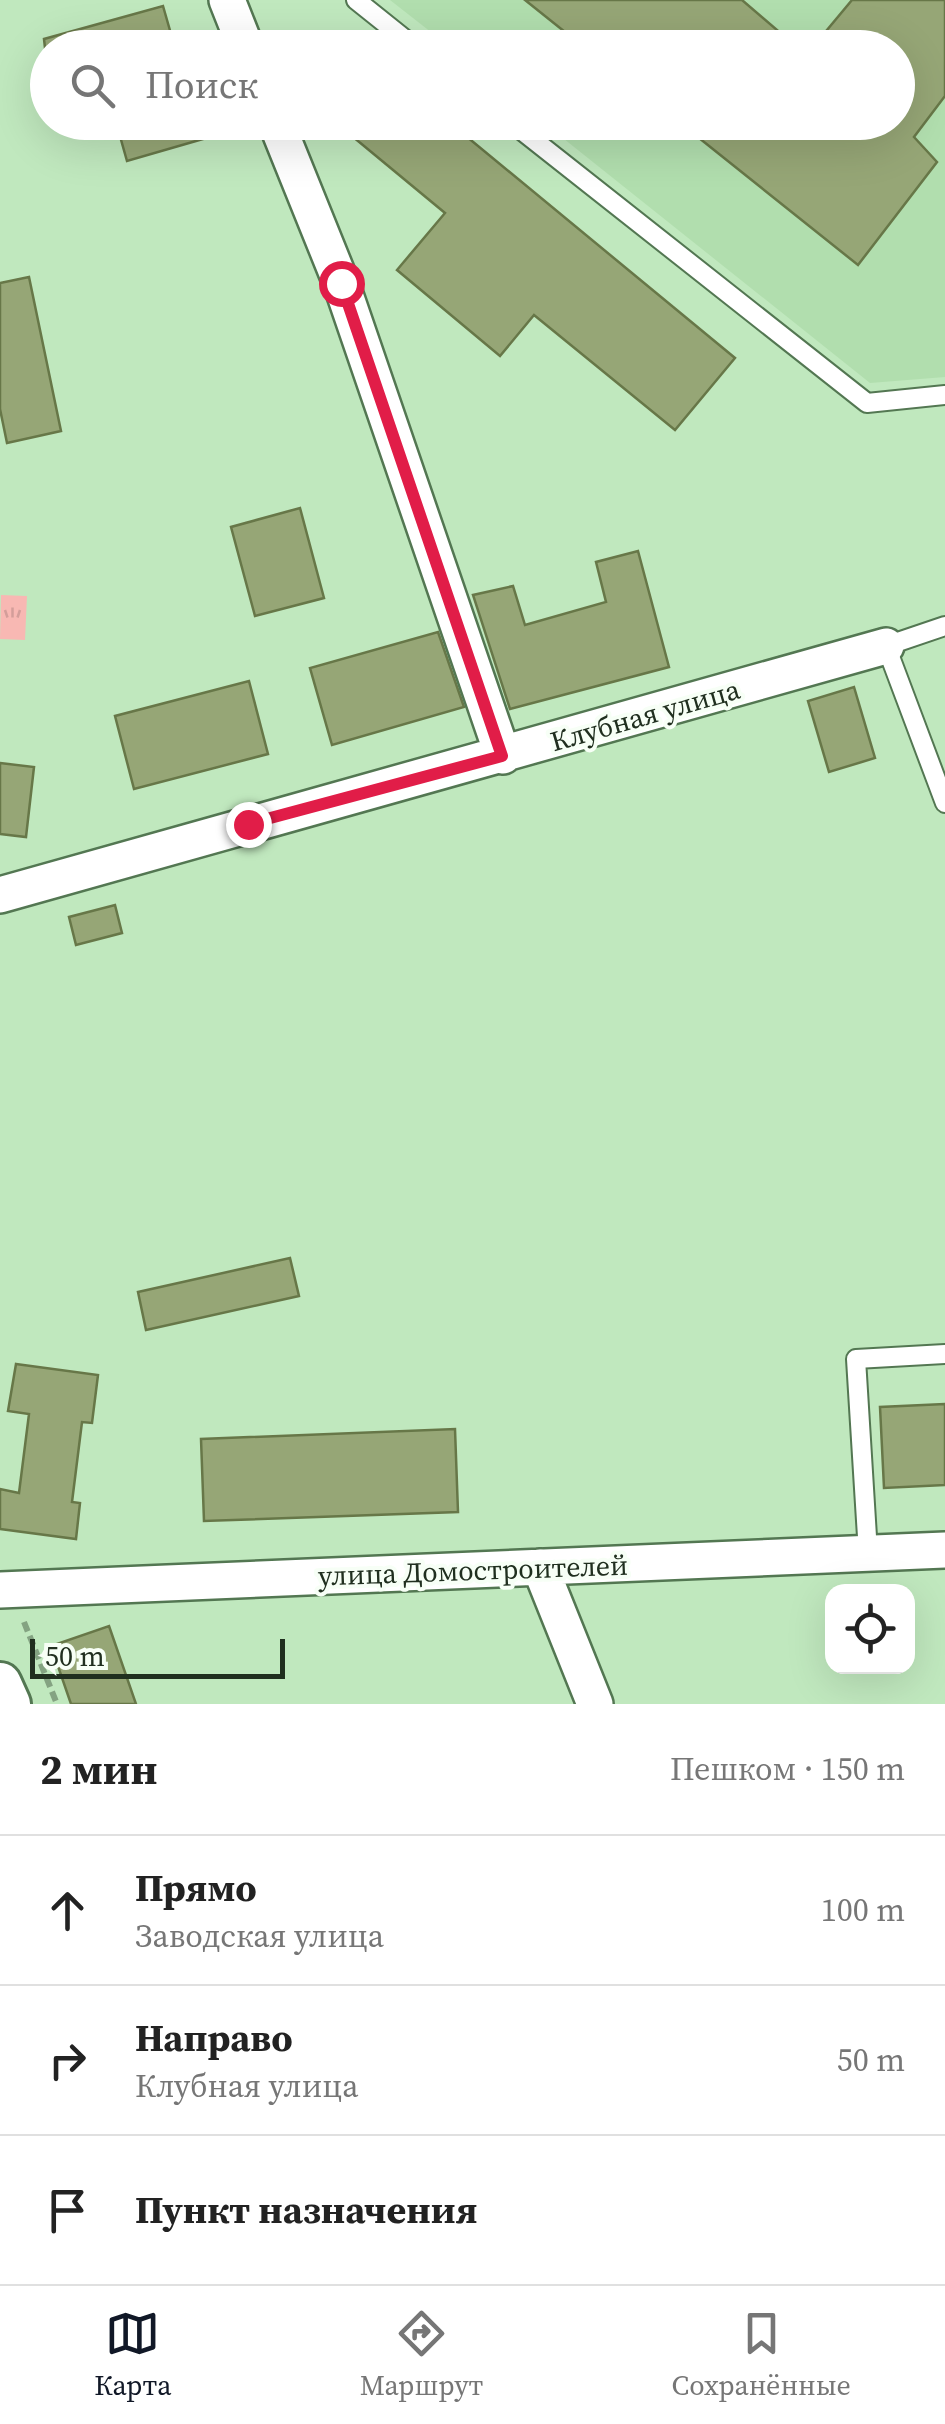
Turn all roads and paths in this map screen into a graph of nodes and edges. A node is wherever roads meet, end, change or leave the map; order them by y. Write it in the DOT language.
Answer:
graph roads {
  1 [pos="227,0"];
  2 [pos="356,0"];
  3 [pos="239,30"];
  4 [pos="394,30"];
  5 [pos="283,140"];
  6 [pos="534,140"];
  7 [pos="945,395"];
  8 [pos="945,626"];
  9 [pos="886,646"];
  10 [pos="502,756"];
  11 [pos="945,803"];
  12 [pos="0,895"];
  13 [pos="945,1354"];
  14 [pos="945,1550"];
  15 [pos="868,1553"];
  16 [pos="540,1567"];
  17 [pos="5,1590"];
  18 [pos="0,1684"];
  19 [pos="8,1704"];
  20 [pos="57,1704"];
  21 [pos="595,1704"];
  1 -- 3 [label="street"];
  2 -- 4 [label="lane"];
  5 -- 10 [label="street"];
  6 -- 7 [label="lane"];
  8 -- 9 [label="lane"];
  9 -- 10 [label="street, Клубная улица"];
  9 -- 11 [label="lane"];
  10 -- 12 [label="street, Клубная улица"];
  13 -- 15 [label="lane"];
  14 -- 15 [label="street, улица Домостроителей"];
  15 -- 16 [label="street, улица Домостроителей"];
  16 -- 17 [label="street, улица Домостроителей"];
  16 -- 21 [label="street"];
  17 -- 20 [label="path"];
  18 -- 19 [label="street"];
}
